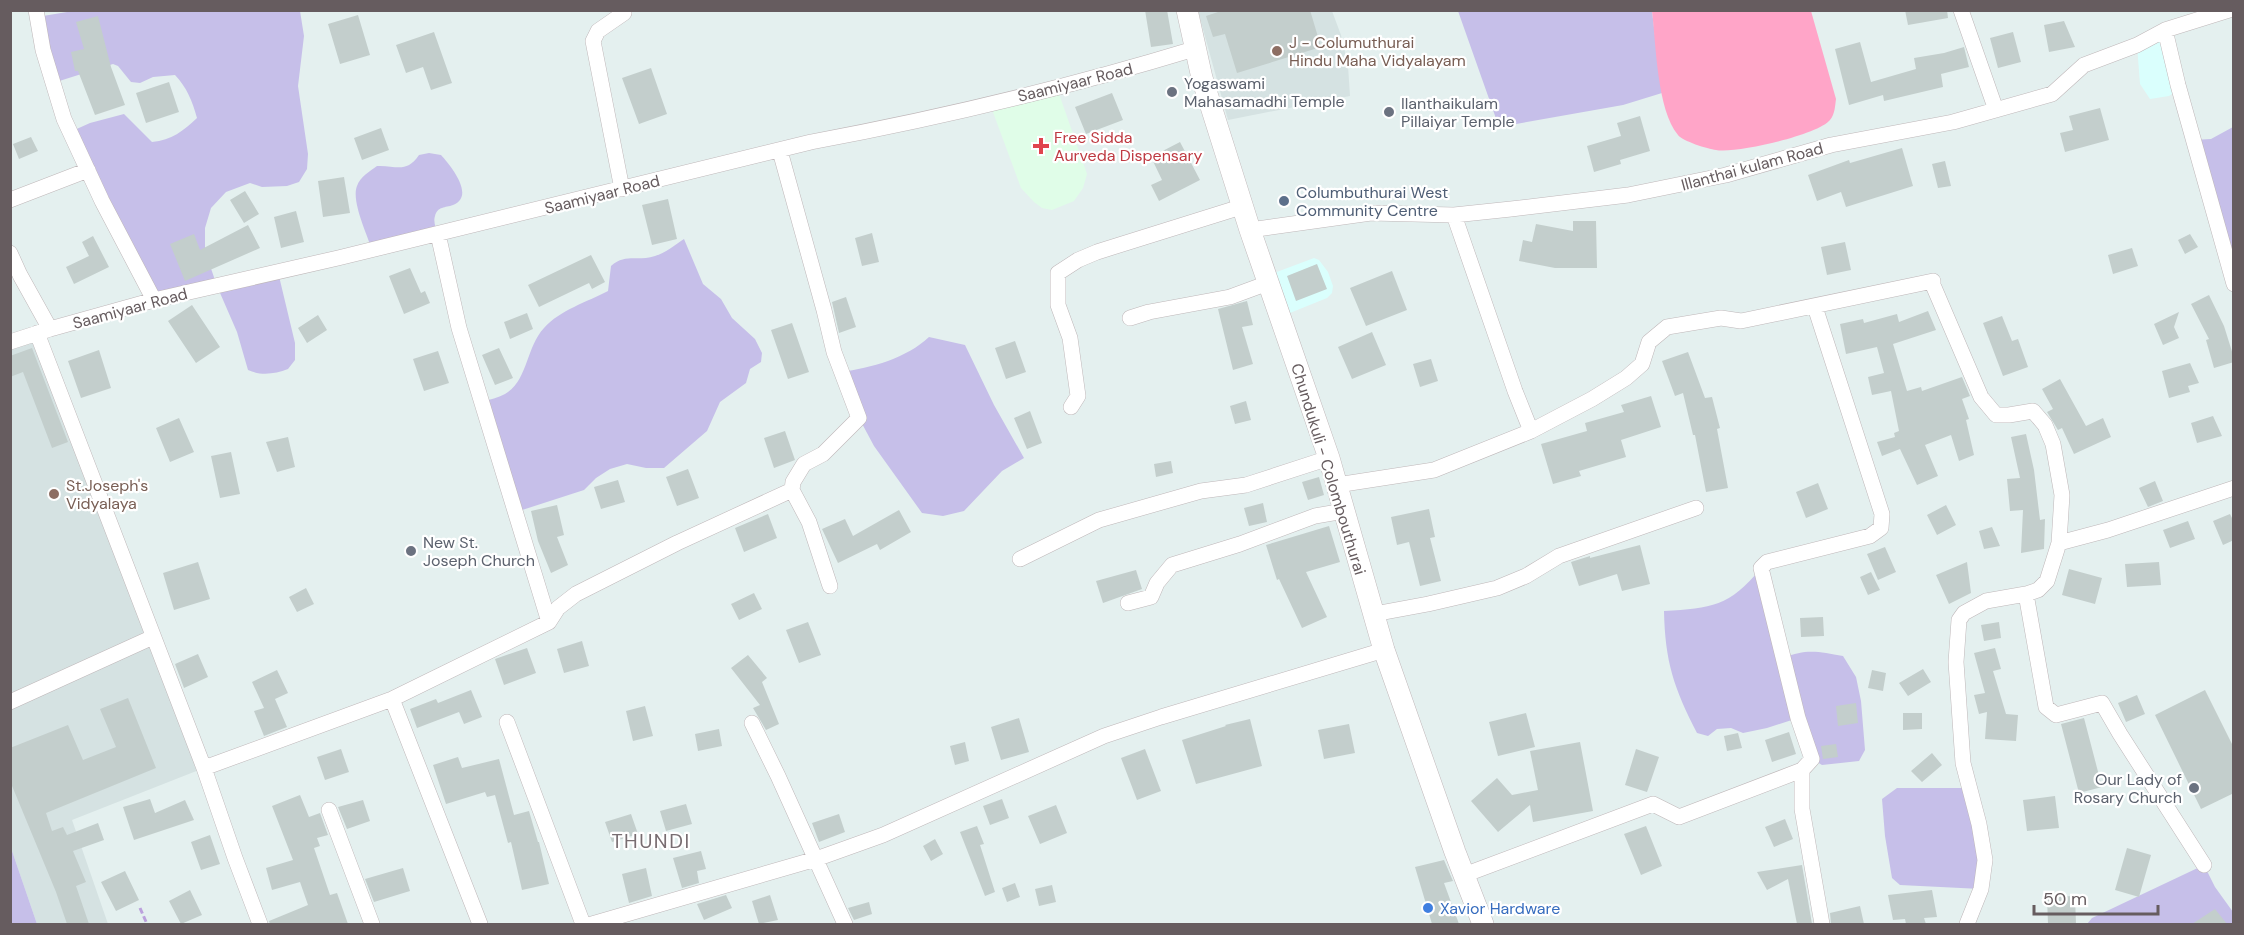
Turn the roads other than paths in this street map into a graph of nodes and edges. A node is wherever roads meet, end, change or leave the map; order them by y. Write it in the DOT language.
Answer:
graph roads {
  1 [pos="36,10"];
  2 [pos="1186,10"];
  3 [pos="1961,10"];
  4 [pos="2229,10"];
  5 [pos="624,13"];
  6 [pos="2182,17"];
  7 [pos="2165,30"];
  8 [pos="1194,49"];
  9 [pos="1996,110"];
  10 [pos="780,151"];
  11 [pos="88,170"];
  12 [pos="622,189"];
  13 [pos="10,200"];
  14 [pos="1244,206"];
  15 [pos="1454,215"];
  16 [pos="1250,230"];
  17 [pos="438,234"];
  18 [pos="10,253"];
  19 [pos="1268,283"];
  20 [pos="2234,284"];
  21 [pos="154,300"];
  22 [pos="1815,307"];
  23 [pos="1130,318"];
  24 [pos="43,331"];
  25 [pos="10,342"];
  26 [pos="1071,407"];
  27 [pos="1531,431"];
  28 [pos="1329,458"];
  29 [pos="1337,485"];
  30 [pos="2234,488"];
  31 [pos="792,490"];
  32 [pos="1696,508"];
  33 [pos="1344,511"];
  34 [pos="2059,543"];
  35 [pos="1020,559"];
  36 [pos="830,586"];
  37 [pos="2026,594"];
  38 [pos="1128,603"];
  39 [pos="1374,614"];
  40 [pos="549,622"];
  41 [pos="153,637"];
  42 [pos="1384,650"];
  43 [pos="392,699"];
  44 [pos="10,702"];
  45 [pos="507,722"];
  46 [pos="752,723"];
  47 [pos="204,768"];
  48 [pos="1802,770"];
  49 [pos="329,810"];
  50 [pos="816,859"];
  51 [pos="2204,865"];
  52 [pos="1464,875"];
  53 [pos="260,924"];
  54 [pos="372,924"];
  55 [pos="480,924"];
  56 [pos="583,924"];
  57 [pos="592,924"];
  58 [pos="845,924"];
  59 [pos="1483,924"];
  60 [pos="1822,924"];
  61 [pos="1967,924"];
  1 -- 11 [label="street"];
  2 -- 8 [label="main road, Chundukuli - Colombouthurai"];
  3 -- 9 [label="street"];
  4 -- 6 [label="street, Illanthai kulam Road"];
  5 -- 12 [label="street"];
  6 -- 7 [label="street, Illanthai kulam Road"];
  7 -- 9 [label="street, Illanthai kulam Road"];
  7 -- 20 [label="street"];
  8 -- 10 [label="street, Saamiyaar Road"];
  8 -- 14 [label="main road, Chundukuli - Colombouthurai"];
  9 -- 15 [label="street, Illanthai kulam Road"];
  10 -- 12 [label="street, Saamiyaar Road"];
  10 -- 31 [label="street"];
  11 -- 13 [label="street"];
  11 -- 21 [label="street"];
  12 -- 17 [label="street, Saamiyaar Road"];
  14 -- 16 [label="main road, Chundukuli - Colombouthurai"];
  14 -- 26 [label="street"];
  15 -- 16 [label="street, Illanthai kulam Road"];
  15 -- 27 [label="street"];
  16 -- 19 [label="main road, Chundukuli - Colombouthurai"];
  17 -- 21 [label="street, Saamiyaar Road"];
  17 -- 40 [label="street"];
  18 -- 24 [label="street"];
  19 -- 23 [label="street"];
  19 -- 28 [label="main road, Chundukuli - Colombouthurai"];
  21 -- 24 [label="street, Saamiyaar Road"];
  22 -- 27 [label="street"];
  22 -- 34 [label="street"];
  22 -- 48 [label="street"];
  24 -- 25 [label="street, Saamiyaar Road"];
  24 -- 41 [label="street"];
  27 -- 29 [label="street"];
  28 -- 29 [label="main road, Chundukuli - Colombouthurai"];
  28 -- 35 [label="street"];
  29 -- 33 [label="main road, Chundukuli - Colombouthurai"];
  30 -- 34 [label="street"];
  31 -- 36 [label="street"];
  31 -- 40 [label="street"];
  32 -- 39 [label="street"];
  33 -- 38 [label="street"];
  33 -- 39 [label="main road, Chundukuli - Colombouthurai"];
  34 -- 37 [label="street"];
  37 -- 51 [label="street"];
  37 -- 61 [label="street"];
  39 -- 42 [label="main road, Chundukuli - Colombouthurai"];
  40 -- 43 [label="street"];
  41 -- 44 [label="street"];
  41 -- 47 [label="street"];
  42 -- 50 [label="street"];
  42 -- 52 [label="main road, Chundukuli - Colombouthurai"];
  43 -- 47 [label="street"];
  43 -- 55 [label="street"];
  45 -- 56 [label="street"];
  46 -- 50 [label="street"];
  47 -- 53 [label="street"];
  48 -- 52 [label="street"];
  48 -- 60 [label="street"];
  49 -- 54 [label="street"];
  50 -- 57 [label="street"];
  50 -- 58 [label="street"];
  52 -- 59 [label="main road, Chundukuli - Colombouthurai"];
}
